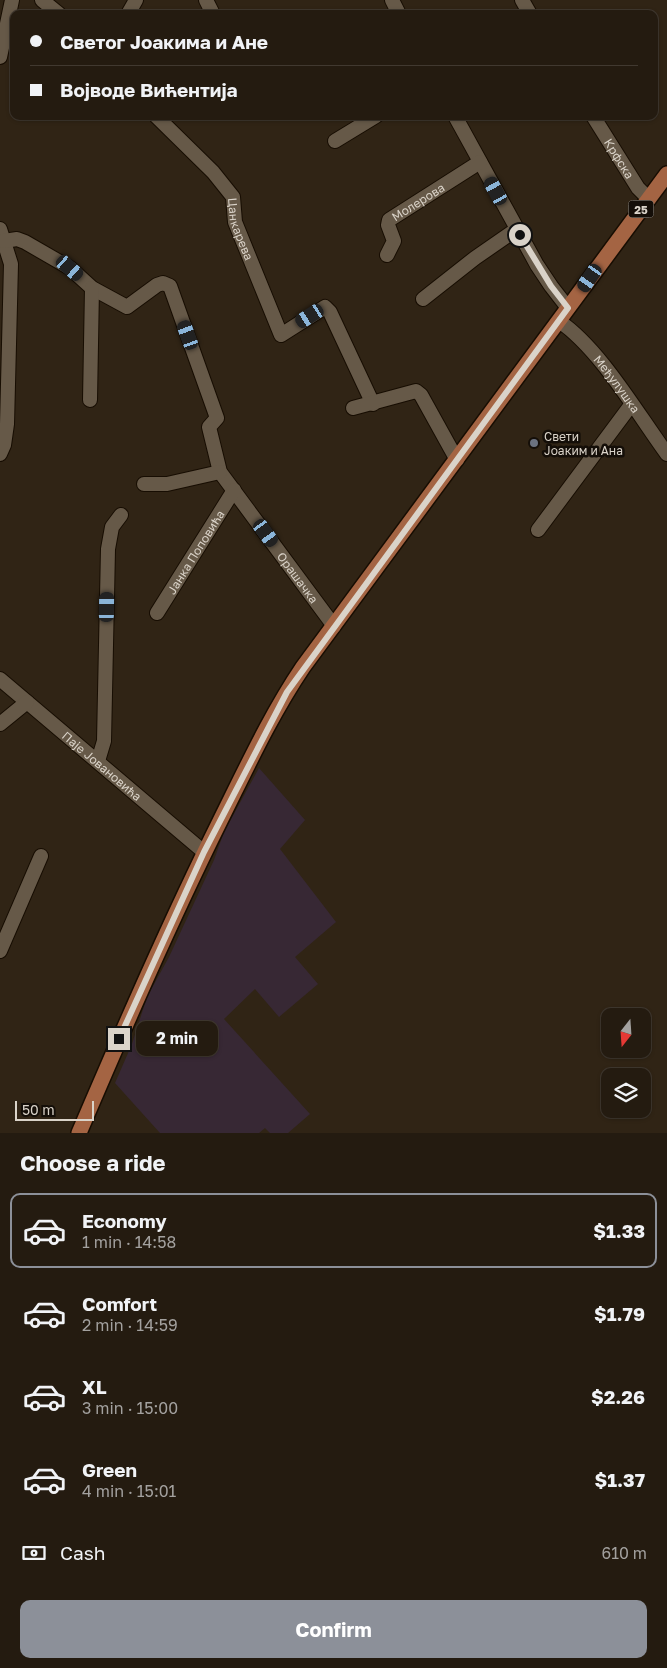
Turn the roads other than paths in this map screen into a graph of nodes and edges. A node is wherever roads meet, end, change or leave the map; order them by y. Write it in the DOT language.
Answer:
graph roads {
  1 [pos="12,0"];
  2 [pos="36,0"];
  3 [pos="42,0"];
  4 [pos="47,10"];
  5 [pos="54,10"];
  6 [pos="0,58"];
  7 [pos="160,120"];
  8 [pos="172,120"];
  9 [pos="369,120"];
  10 [pos="457,120"];
  11 [pos="596,120"];
  12 [pos="187,137"];
  13 [pos="335,141"];
  14 [pos="480,162"];
  15 [pos="667,174"];
  16 [pos="649,199"];
  17 [pos="517,230"];
  18 [pos="2,235"];
  19 [pos="387,255"];
  20 [pos="92,288"];
  21 [pos="423,298"];
  22 [pos="568,308"];
  23 [pos="558,321"];
  24 [pos="90,400"];
  25 [pos="373,404"];
  26 [pos="631,405"];
  27 [pos="353,408"];
  28 [pos="0,454"];
  29 [pos="667,454"];
  30 [pos="457,460"];
  31 [pos="220,472"];
  32 [pos="144,484"];
  33 [pos="234,490"];
  34 [pos="121,515"];
  35 [pos="538,530"];
  36 [pos="157,613"];
  37 [pos="334,626"];
  38 [pos="0,679"];
  39 [pos="27,702"];
  40 [pos="0,724"];
  41 [pos="98,761"];
  42 [pos="204,852"];
  43 [pos="41,856"];
  44 [pos="0,952"];
  45 [pos="79,1133"];
  1 -- 6 [label="street"];
  2 -- 4 [label="street"];
  3 -- 5 [label="street"];
  7 -- 25 [label="street, Цанкарева"];
  8 -- 12 [label="street"];
  9 -- 13 [label="street"];
  10 -- 14 [label="street"];
  11 -- 16 [label="street, Крфска"];
  14 -- 17 [label="street"];
  14 -- 19 [label="street, Молерова"];
  15 -- 16 [label="main road, 25"];
  16 -- 22 [label="main road, 25"];
  17 -- 21 [label="street"];
  17 -- 22 [label="street"];
  18 -- 20 [label="street"];
  18 -- 28 [label="street"];
  20 -- 24 [label="street"];
  20 -- 31 [label="street, Орашачка"];
  22 -- 23 [label="main road, 25"];
  23 -- 26 [label="street, Међулушка"];
  23 -- 30 [label="main road, 25"];
  25 -- 27 [label="street"];
  25 -- 30 [label="street"];
  26 -- 29 [label="street, Међулушка"];
  26 -- 35 [label="street"];
  30 -- 37 [label="main road, 25"];
  31 -- 32 [label="street"];
  31 -- 33 [label="street, Орашачка"];
  33 -- 36 [label="street, Јанка Поповића"];
  33 -- 37 [label="street, Орашачка"];
  34 -- 41 [label="street"];
  37 -- 42 [label="main road, 25"];
  38 -- 39 [label="street, Паје Јовановића"];
  39 -- 40 [label="street"];
  39 -- 41 [label="street, Паје Јовановића"];
  41 -- 42 [label="street, Паје Јовановића"];
  42 -- 45 [label="main road, 25"];
  43 -- 44 [label="street"];
}
